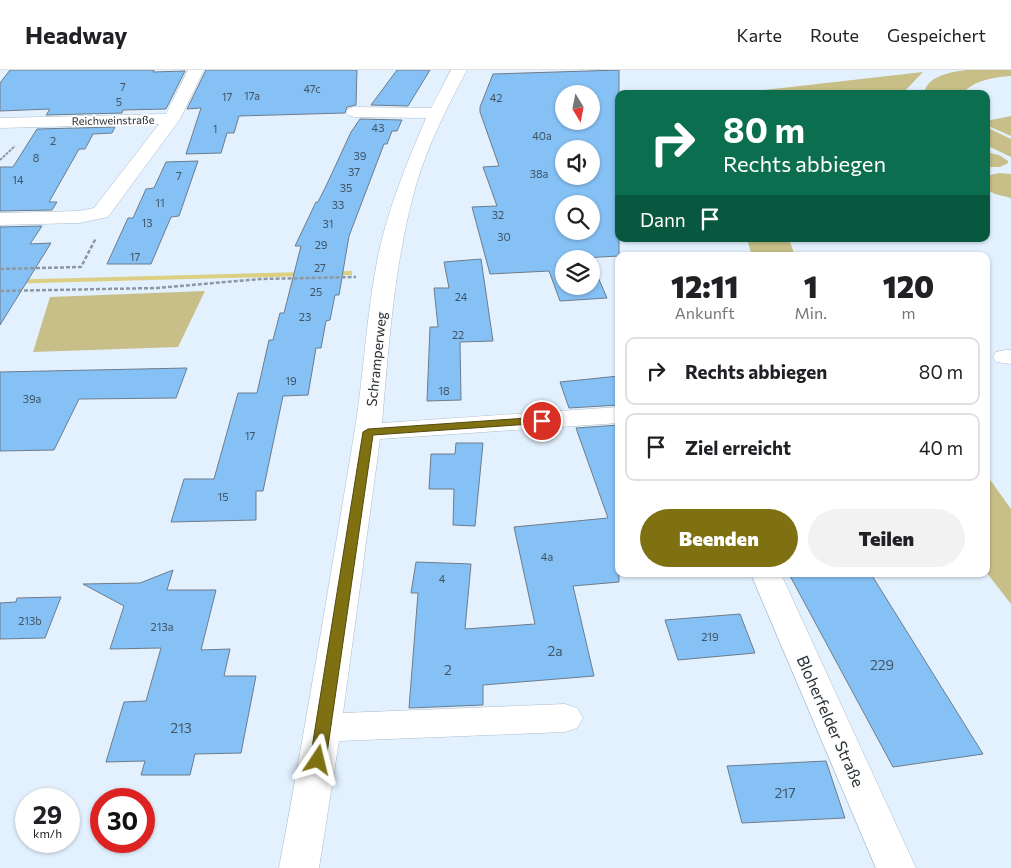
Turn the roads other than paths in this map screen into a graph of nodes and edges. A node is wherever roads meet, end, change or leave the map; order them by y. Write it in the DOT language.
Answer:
graph roads {
  1 [pos="196,70"];
  2 [pos="459,70"];
  3 [pos="354,112"];
  4 [pos="436,112"];
  5 [pos="172,119"];
  6 [pos="0,123"];
  7 [pos="0,219"];
  8 [pos="615,416"];
  9 [pos="368,432"];
  10 [pos="767,577"];
  11 [pos="565,718"];
  12 [pos="323,728"];
  13 [pos="300,868"];
  14 [pos="896,868"];
  1 -- 5 [label="street, Reichweinstraße"];
  2 -- 4 [label="street, Schramperweg"];
  3 -- 4 [label="street"];
  4 -- 9 [label="street, Schramperweg"];
  5 -- 6 [label="street, Reichweinstraße"];
  5 -- 7 [label="street"];
  8 -- 9 [label="street"];
  9 -- 12 [label="street, Schramperweg"];
  10 -- 14 [label="street, Bloherfelder Straße"];
  11 -- 12 [label="street"];
  12 -- 13 [label="street, Schramperweg"];
}
